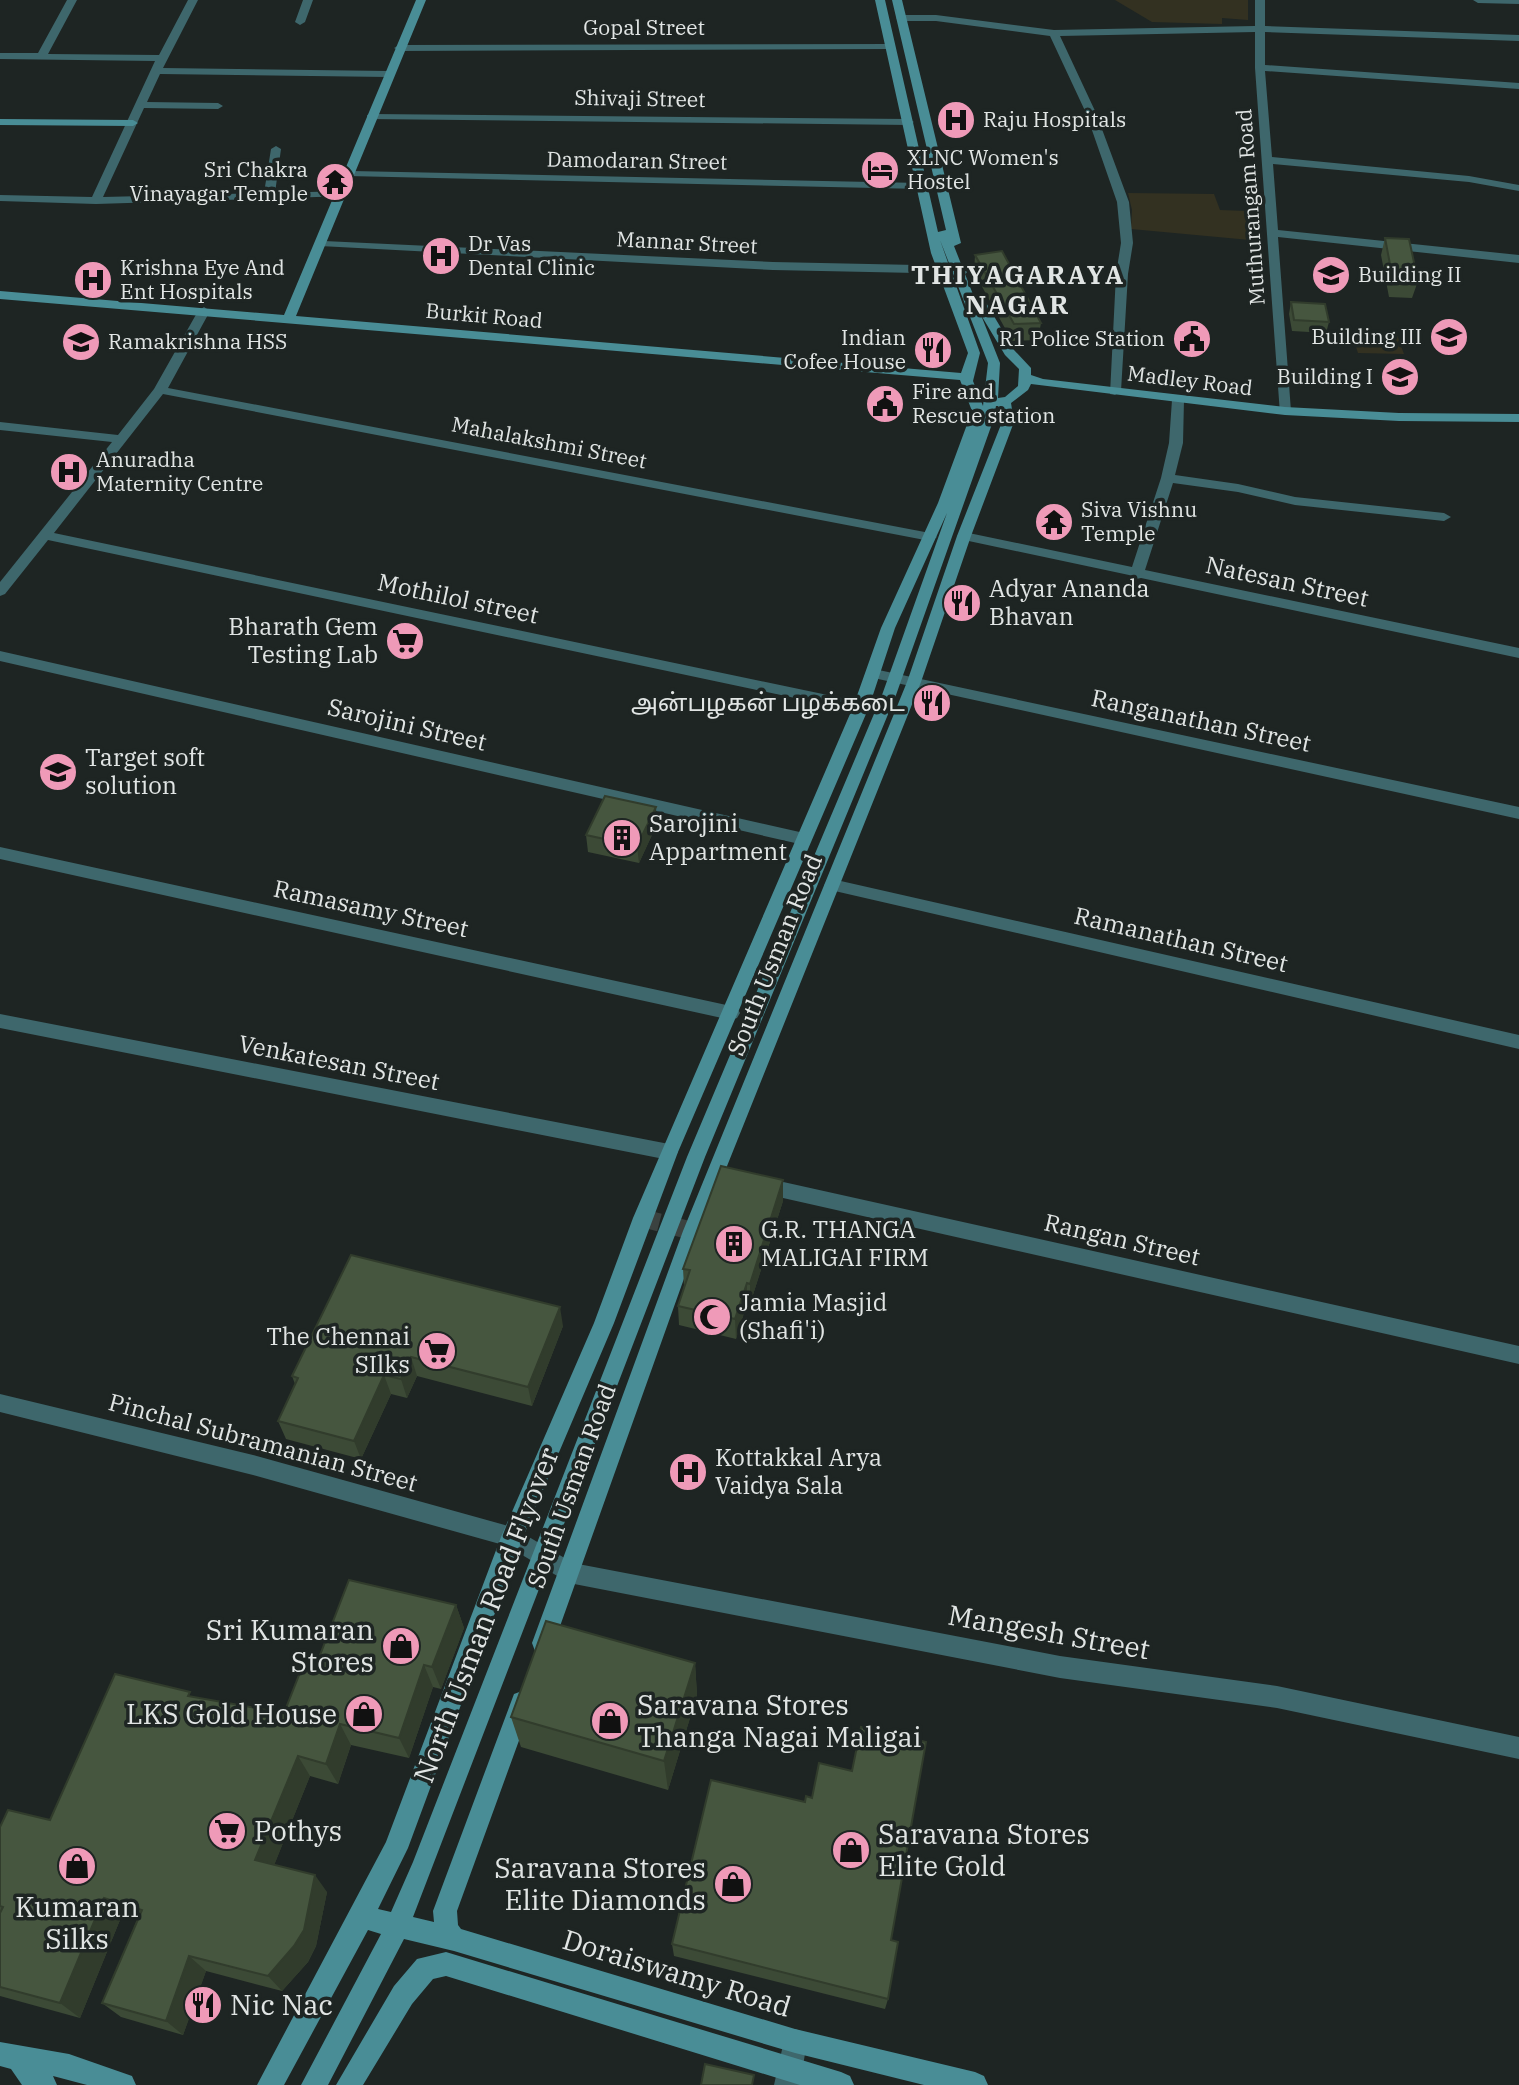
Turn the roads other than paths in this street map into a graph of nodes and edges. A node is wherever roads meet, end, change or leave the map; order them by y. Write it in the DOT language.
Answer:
graph roads {
  1 [pos="72,0"];
  2 [pos="193,0"];
  3 [pos="308,0"];
  4 [pos="421,0"];
  5 [pos="880,0"];
  6 [pos="894,0"];
  7 [pos="1260,0"];
  8 [pos="1478,0"];
  9 [pos="1519,1"];
  10 [pos="901,18"];
  11 [pos="300,22"];
  12 [pos="1258,29"];
  13 [pos="1055,33"];
  14 [pos="1519,38"];
  15 [pos="889,46"];
  16 [pos="399,48"];
  17 [pos="0,56"];
  18 [pos="42,56"];
  19 [pos="162,58"];
  20 [pos="1260,68"];
  21 [pos="158,71"];
  22 [pos="388,74"];
  23 [pos="1519,86"];
  24 [pos="142,105"];
  25 [pos="218,106"];
  26 [pos="371,117"];
  27 [pos="0,122"];
  28 [pos="909,122"];
  29 [pos="133,123"];
  30 [pos="276,149"];
  31 [pos="1268,160"];
  32 [pos="352,174"];
  33 [pos="921,186"];
  34 [pos="1519,188"];
  35 [pos="344,194"];
  36 [pos="269,196"];
  37 [pos="0,198"];
  38 [pos="96,201"];
  39 [pos="1272,233"];
  40 [pos="324,244"];
  41 [pos="1519,259"];
  42 [pos="965,270"];
  43 [pos="944,271"];
  44 [pos="0,295"];
  45 [pos="204,311"];
  46 [pos="289,318"];
  47 [pos="1009,352"];
  48 [pos="974,353"];
  49 [pos="964,377"];
  50 [pos="1026,377"];
  51 [pos="160,390"];
  52 [pos="1115,391"];
  53 [pos="977,399"];
  54 [pos="1178,400"];
  55 [pos="1004,402"];
  56 [pos="1285,411"];
  57 [pos="1519,418"];
  58 [pos="1008,422"];
  59 [pos="0,426"];
  60 [pos="121,439"];
  61 [pos="1168,478"];
  62 [pos="1444,517"];
  63 [pos="45,536"];
  64 [pos="964,536"];
  65 [pos="930,537"];
  66 [pos="1136,575"];
  67 [pos="0,591"];
  68 [pos="1519,653"];
  69 [pos="0,656"];
  70 [pos="874,674"];
  71 [pos="914,682"];
  72 [pos="861,708"];
  73 [pos="849,791"];
  74 [pos="1519,813"];
  75 [pos="804,839"];
  76 [pos="0,853"];
  77 [pos="789,875"];
  78 [pos="832,885"];
  79 [pos="731,1013"];
  80 [pos="0,1021"];
  81 [pos="1519,1042"];
  82 [pos="669,1153"];
  83 [pos="728,1178"];
  84 [pos="680,1198"];
  85 [pos="1519,1355"];
  86 [pos="0,1403"];
  87 [pos="512,1537"];
  88 [pos="569,1573"];
  89 [pos="1519,1748"];
  90 [pos="362,1917"];
  91 [pos="454,1939"];
  92 [pos="795,2041"];
  93 [pos="9,2057"];
  94 [pos="788,2078"];
  95 [pos="44,2085"];
  96 [pos="123,2085"];
  97 [pos="270,2085"];
  98 [pos="314,2085"];
  99 [pos="349,2085"];
  100 [pos="841,2085"];
  101 [pos="975,2085"];
  1 -- 18 [label="street"];
  2 -- 19 [label="street"];
  3 -- 11 [label="street"];
  4 -- 16 [label="main road"];
  5 -- 15 [label="main road"];
  6 -- 10 [label="main road"];
  6 -- 73 [label="main road, North Usman Road Flyover"];
  7 -- 12 [label="street, Muthurangam Road"];
  8 -- 9 [label="street"];
  10 -- 13 [label="street"];
  10 -- 42 [label="main road"];
  12 -- 13 [label="street"];
  12 -- 14 [label="street"];
  12 -- 20 [label="street, Muthurangam Road"];
  13 -- 52 [label="street"];
  15 -- 16 [label="street, Gopal Street"];
  15 -- 28 [label="main road"];
  16 -- 22 [label="main road"];
  17 -- 18 [label="street"];
  18 -- 19 [label="street"];
  19 -- 21 [label="street"];
  20 -- 23 [label="street"];
  20 -- 31 [label="street, Muthurangam Road"];
  21 -- 22 [label="street"];
  21 -- 24 [label="street"];
  22 -- 26 [label="main road"];
  24 -- 25 [label="street"];
  24 -- 29 [label="street"];
  26 -- 28 [label="street, Shivaji Street"];
  26 -- 32 [label="main road"];
  27 -- 29 [label="main road"];
  28 -- 33 [label="main road"];
  29 -- 38 [label="street"];
  30 -- 36 [label="street"];
  31 -- 34 [label="street"];
  31 -- 39 [label="street, Muthurangam Road"];
  32 -- 33 [label="street, Damodaran Street"];
  32 -- 35 [label="main road"];
  33 -- 43 [label="main road"];
  35 -- 36 [label="street"];
  35 -- 40 [label="main road"];
  36 -- 38 [label="street"];
  37 -- 38 [label="street"];
  39 -- 41 [label="street"];
  39 -- 56 [label="street, Muthurangam Road"];
  40 -- 43 [label="street, Mannar Street"];
  40 -- 46 [label="main road"];
  42 -- 43 [label="street, Mannar Street"];
  42 -- 47 [label="main road"];
  43 -- 48 [label="main road"];
  44 -- 45 [label="main road, Burkit Road"];
  45 -- 46 [label="main road, Burkit Road"];
  45 -- 51 [label="street"];
  46 -- 49 [label="main road, Burkit Road"];
  47 -- 48 [label="main road"];
  47 -- 50 [label="main road"];
  48 -- 49 [label="main road"];
  49 -- 53 [label="main road"];
  50 -- 52 [label="main road, Madley Road"];
  50 -- 55 [label="main road"];
  51 -- 60 [label="street"];
  51 -- 65 [label="street, Mahalakshmi Street"];
  52 -- 54 [label="main road, Madley Road"];
  53 -- 55 [label="main road"];
  53 -- 65 [label="main road, South Usman Road"];
  54 -- 56 [label="main road, Madley Road"];
  54 -- 61 [label="street"];
  55 -- 58 [label="main road"];
  56 -- 57 [label="main road, Madley Road"];
  58 -- 64 [label="main road, South Usman Road"];
  58 -- 73 [label="main road"];
  59 -- 60 [label="street"];
  60 -- 63 [label="street"];
  61 -- 62 [label="street"];
  61 -- 66 [label="street"];
  63 -- 67 [label="street"];
  63 -- 72 [label="street, Mothilol street"];
  64 -- 66 [label="street, Natesan Street"];
  64 -- 71 [label="main road, South Usman Road"];
  65 -- 70 [label="main road, South Usman Road"];
  66 -- 68 [label="street, Natesan Street"];
  69 -- 75 [label="street, Sarojini Street"];
  70 -- 71 [label="street, Ranganathan Street"];
  70 -- 72 [label="main road, South Usman Road"];
  71 -- 74 [label="street, Ranganathan Street"];
  71 -- 78 [label="main road, South Usman Road"];
  72 -- 75 [label="main road, South Usman Road"];
  73 -- 84 [label="main road, North Usman Road Flyover"];
  75 -- 77 [label="main road, South Usman Road"];
  76 -- 79 [label="street, Ramasamy Street"];
  77 -- 79 [label="main road, South Usman Road"];
  77 -- 84 [label="main road"];
  78 -- 81 [label="street, Ramanathan Street"];
  78 -- 83 [label="main road, South Usman Road"];
  79 -- 82 [label="main road, South Usman Road"];
  80 -- 82 [label="street, Venkatesan Street"];
  82 -- 87 [label="main road, South Usman Road"];
  83 -- 85 [label="street, Rangan Street"];
  83 -- 88 [label="main road, South Usman Road"];
  84 -- 98 [label="main road, North Usman Road Flyover"];
  86 -- 87 [label="street, Pinchal Subramanian Street"];
  87 -- 88 [label="street, Pinchal Subramanian Street"];
  87 -- 90 [label="main road, South Usman Road"];
  88 -- 89 [label="street, Mangesh Street"];
  88 -- 91 [label="main road, South Usman Road"];
  90 -- 91 [label="main road, Doraiswamy Road"];
  90 -- 97 [label="main road, South Usman Road"];
  91 -- 92 [label="main road, Doraiswamy Road"];
  92 -- 94 [label="street"];
  92 -- 101 [label="main road, Doraiswamy Road"];
  93 -- 95 [label="main road"];
  93 -- 96 [label="main road"];
  94 -- 99 [label="main road"];
  94 -- 100 [label="main road"];
}
